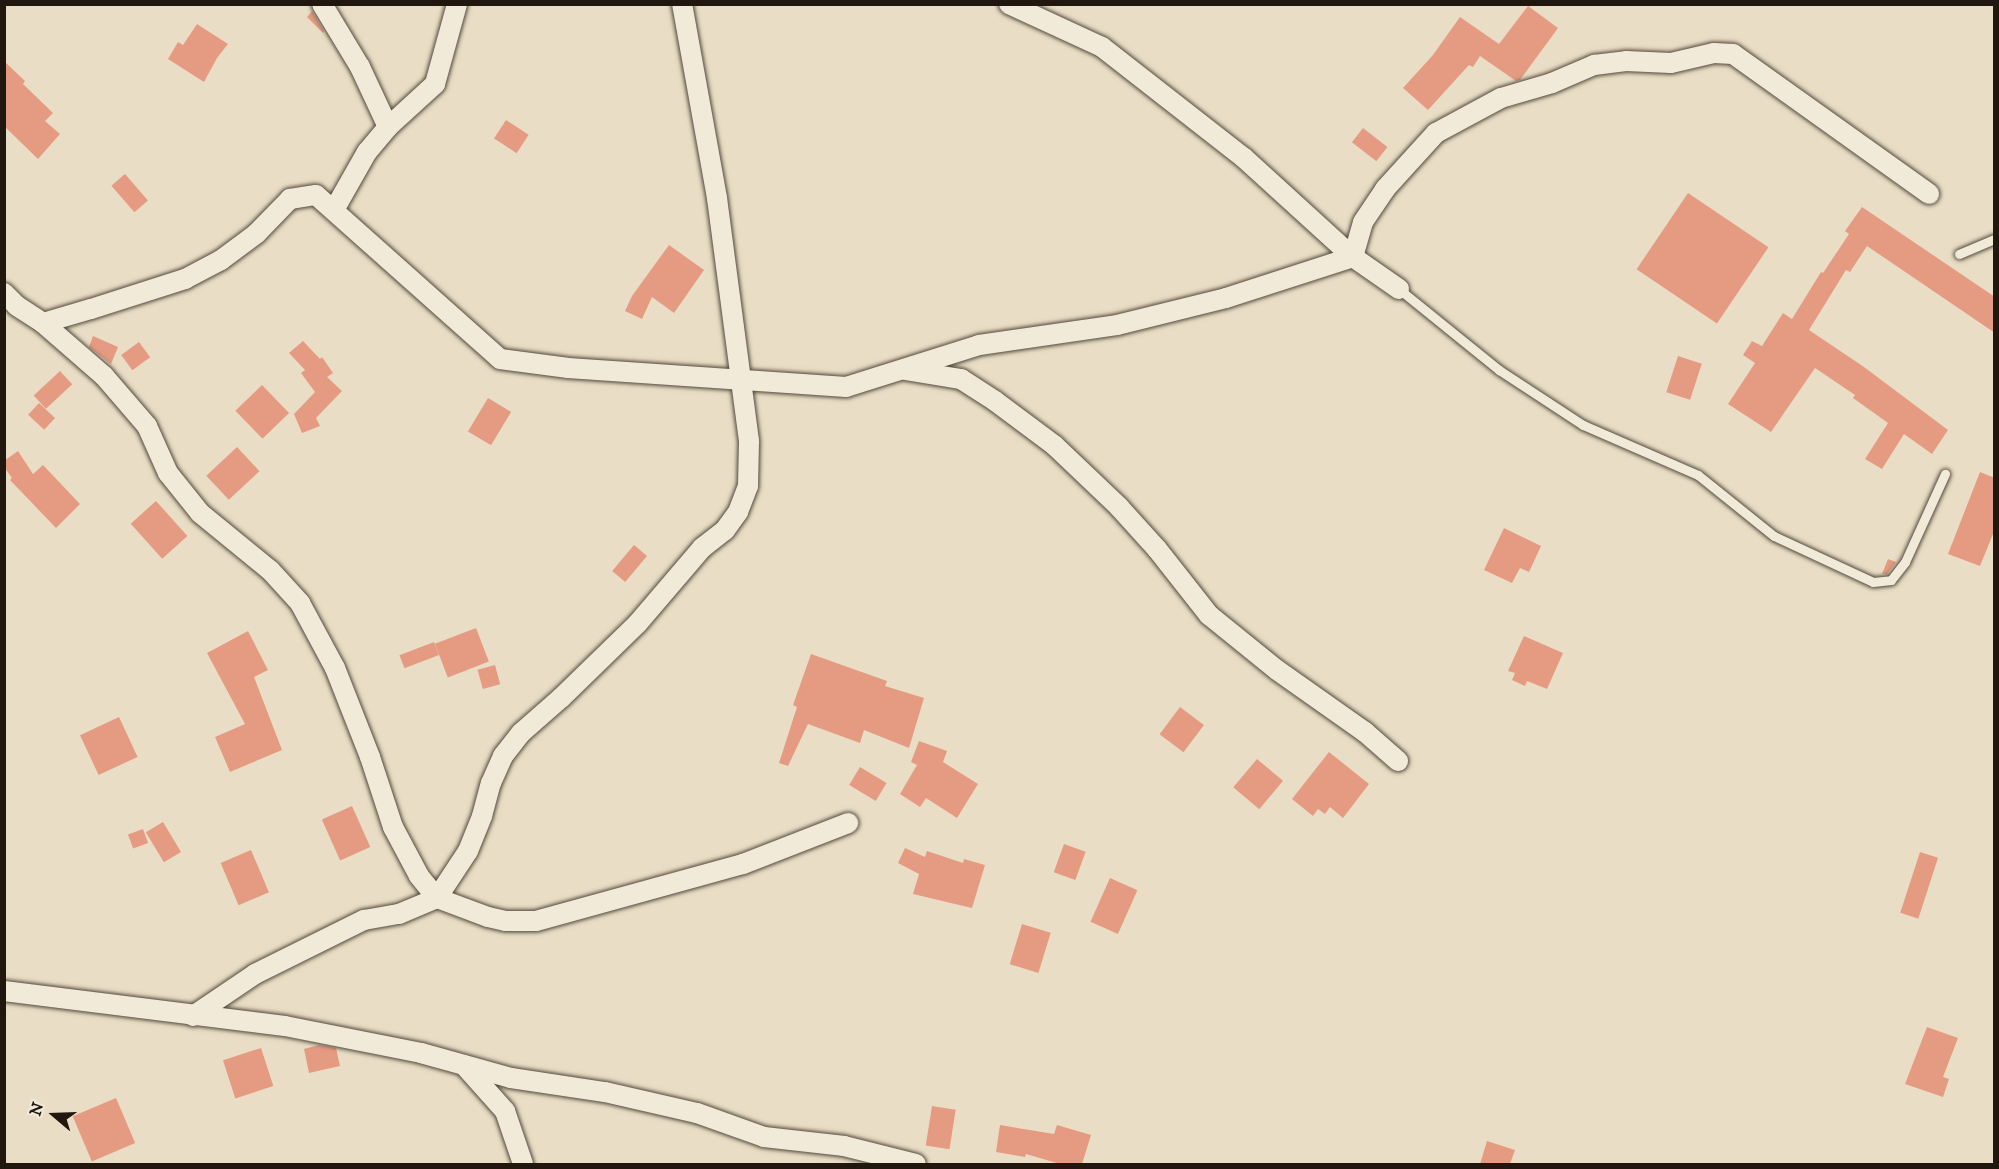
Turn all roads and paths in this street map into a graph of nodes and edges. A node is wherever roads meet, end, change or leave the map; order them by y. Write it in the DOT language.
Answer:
graph roads {
  1 [pos="321,4"];
  2 [pos="457,4"];
  3 [pos="682,4"];
  4 [pos="1008,4"];
  5 [pos="387,127"];
  6 [pos="1929,194"];
  7 [pos="334,210"];
  8 [pos="1995,239"];
  9 [pos="1959,254"];
  10 [pos="1353,257"];
  11 [pos="1399,289"];
  12 [pos="4,293"];
  13 [pos="43,323"];
  14 [pos="902,369"];
  15 [pos="741,381"];
  16 [pos="1945,474"];
  17 [pos="1398,760"];
  18 [pos="848,823"];
  19 [pos="437,898"];
  20 [pos="4,991"];
  21 [pos="193,1016"];
  22 [pos="464,1065"];
  23 [pos="523,1164"];
  24 [pos="916,1164"];
  1 -- 5 [label="street"];
  2 -- 5 [label="street"];
  3 -- 15 [label="street"];
  4 -- 10 [label="street"];
  5 -- 7 [label="street"];
  6 -- 10 [label="street"];
  7 -- 13 [label="street"];
  7 -- 15 [label="street"];
  8 -- 9 [label="lane"];
  10 -- 11 [label="street"];
  10 -- 14 [label="street"];
  11 -- 16 [label="lane"];
  12 -- 13 [label="street"];
  13 -- 19 [label="street"];
  14 -- 15 [label="street"];
  14 -- 17 [label="street"];
  15 -- 19 [label="street"];
  18 -- 19 [label="street"];
  19 -- 21 [label="street"];
  20 -- 21 [label="street"];
  21 -- 22 [label="street"];
  22 -- 23 [label="street"];
  22 -- 24 [label="street"];
}
